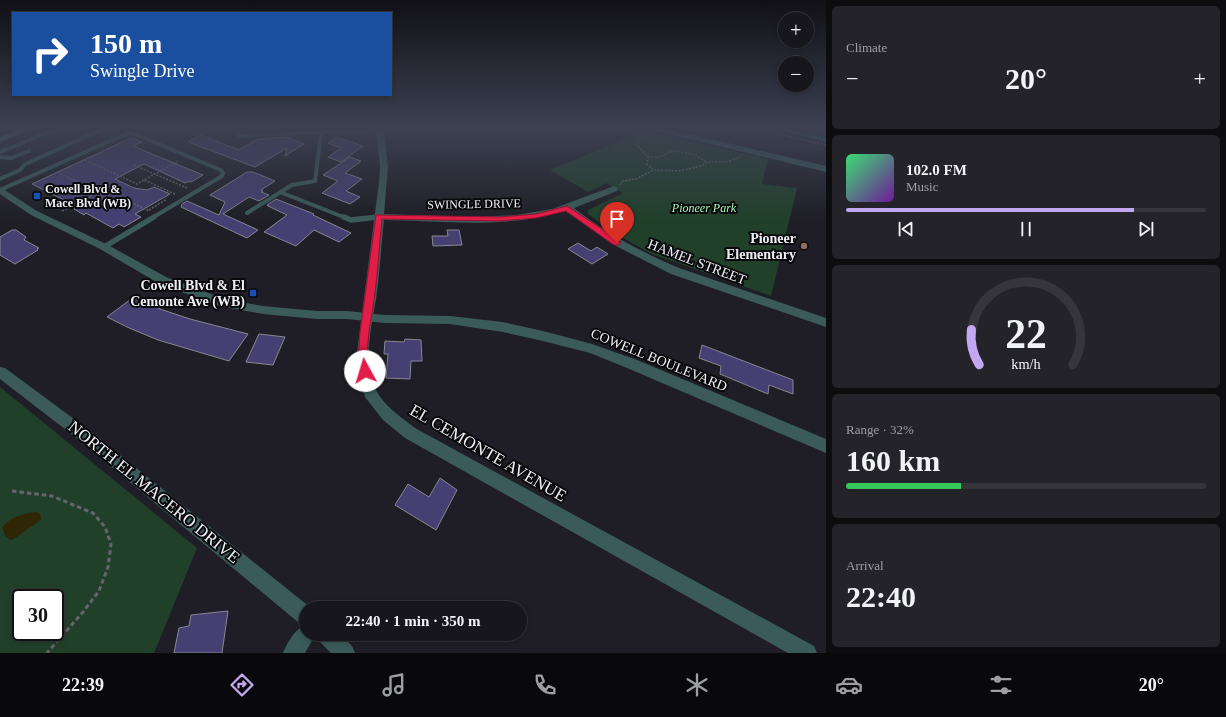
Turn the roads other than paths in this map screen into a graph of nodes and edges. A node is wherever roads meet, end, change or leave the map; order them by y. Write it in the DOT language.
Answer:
graph roads {
  1 [pos="35,159"];
  2 [pos="69,159"];
  3 [pos="196,159"];
  4 [pos="318,159"];
  5 [pos="383,159"];
  6 [pos="787,159"];
  7 [pos="826,169"];
  8 [pos="0,179"];
  9 [pos="614,189"];
  10 [pos="0,190"];
  11 [pos="280,192"];
  12 [pos="567,208"];
  13 [pos="247,213"];
  14 [pos="379,217"];
  15 [pos="104,247"];
  16 [pos="366,316"];
  17 [pos="826,323"];
  18 [pos="0,372"];
  19 [pos="826,446"];
  20 [pos="299,610"];
  21 [pos="301,641"];
  22 [pos="333,641"];
  23 [pos="293,653"];
  24 [pos="345,653"];
  25 [pos="807,653"];
  1 -- 8 [label="lane"];
  2 -- 10 [label="lane"];
  3 -- 15 [label="lane"];
  4 -- 11 [label="lane"];
  5 -- 14 [label="street, EL CEMONTE AVENUE"];
  6 -- 7 [label="street"];
  9 -- 12 [label="street, SWINGLE DRIVE"];
  10 -- 15 [label="street, COWELL BOULEVARD"];
  11 -- 13 [label="lane"];
  11 -- 14 [label="lane"];
  12 -- 14 [label="street, SWINGLE DRIVE"];
  12 -- 17 [label="street, HAMEL STREET"];
  14 -- 16 [label="street, EL CEMONTE AVENUE"];
  15 -- 16 [label="street, COWELL BOULEVARD"];
  16 -- 19 [label="street, COWELL BOULEVARD"];
  16 -- 25 [label="street, EL CEMONTE AVENUE"];
  18 -- 20 [label="street, NORTH EL MACERO DRIVE"];
  21 -- 23 [label="street"];
  22 -- 24 [label="street"];
}
